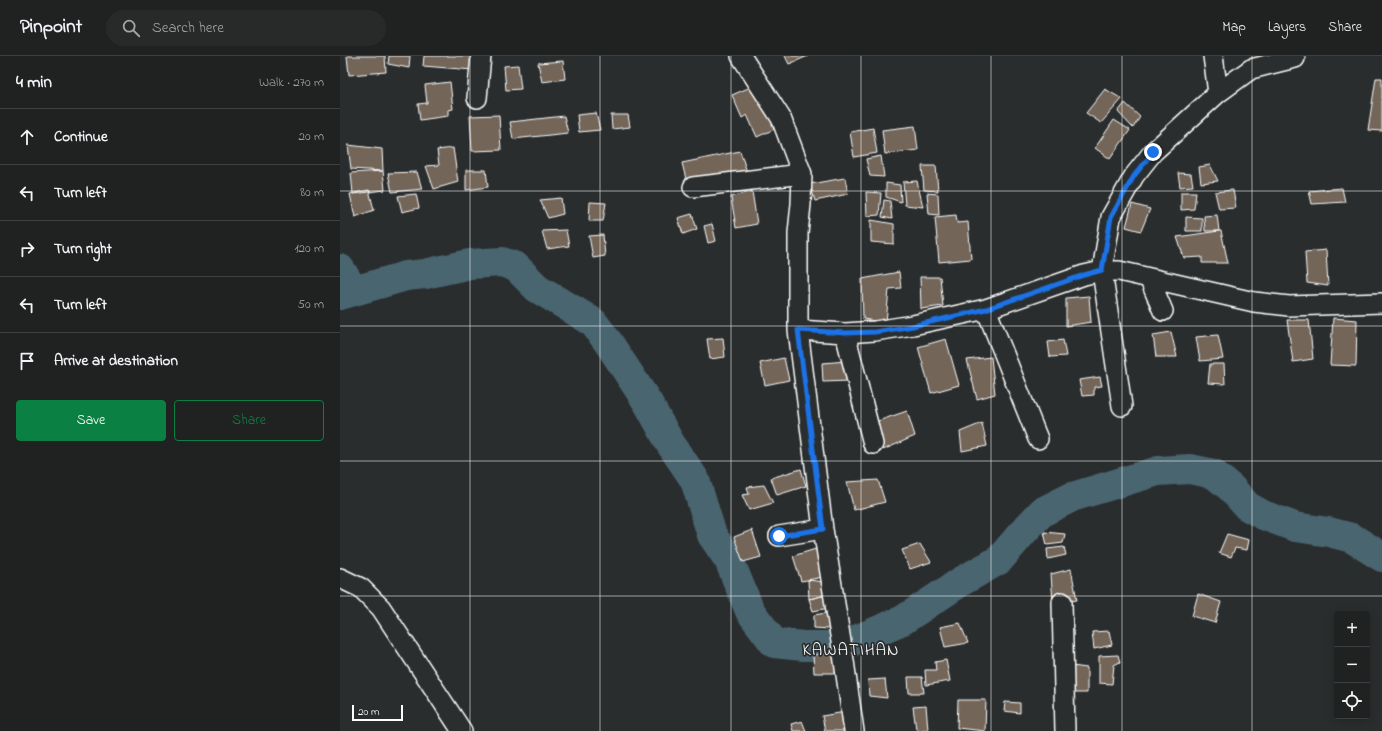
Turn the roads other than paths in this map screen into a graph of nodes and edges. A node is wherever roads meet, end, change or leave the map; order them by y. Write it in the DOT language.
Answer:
graph roads {
  1 [pos="481,56"];
  2 [pos="741,56"];
  3 [pos="1213,56"];
  4 [pos="1295,58"];
  5 [pos="1218,93"];
  6 [pos="477,98"];
  7 [pos="802,174"];
  8 [pos="693,187"];
  9 [pos="1102,270"];
  10 [pos="1149,278"];
  11 [pos="1382,303"];
  12 [pos="986,309"];
  13 [pos="1163,311"];
  14 [pos="798,330"];
  15 [pos="845,333"];
  16 [pos="1122,406"];
  17 [pos="1038,439"];
  18 [pos="873,444"];
  19 [pos="823,529"];
  20 [pos="779,536"];
  21 [pos="340,578"];
  22 [pos="1062,602"];
  23 [pos="462,731"];
  24 [pos="854,731"];
  25 [pos="1065,731"];
  1 -- 6 [label="street"];
  2 -- 7 [label="street"];
  3 -- 5 [label="street"];
  4 -- 5 [label="street"];
  5 -- 9 [label="street"];
  7 -- 8 [label="street"];
  7 -- 14 [label="street"];
  9 -- 10 [label="street"];
  9 -- 12 [label="street"];
  9 -- 16 [label="street"];
  10 -- 11 [label="street"];
  10 -- 13 [label="street"];
  12 -- 15 [label="street"];
  12 -- 17 [label="street"];
  14 -- 15 [label="street"];
  14 -- 19 [label="street"];
  15 -- 18 [label="street"];
  19 -- 20 [label="street"];
  19 -- 24 [label="street"];
  21 -- 23 [label="street"];
  22 -- 25 [label="street"];
}
